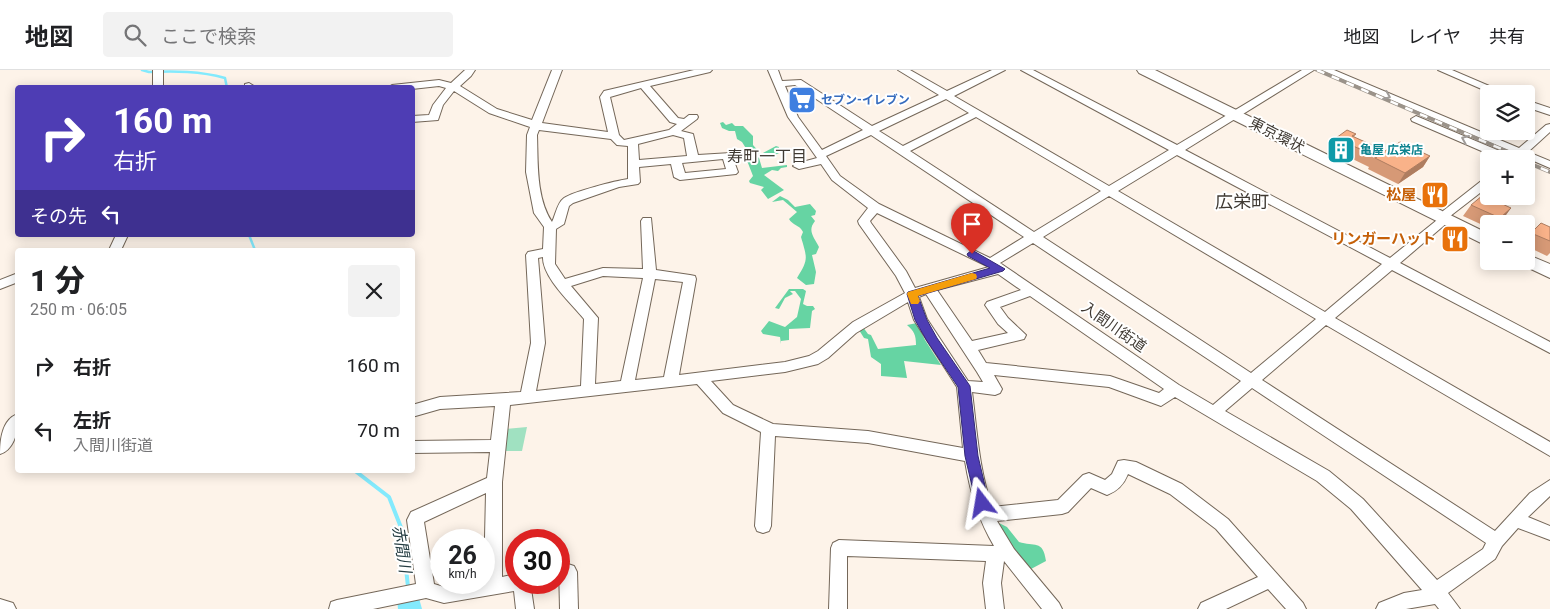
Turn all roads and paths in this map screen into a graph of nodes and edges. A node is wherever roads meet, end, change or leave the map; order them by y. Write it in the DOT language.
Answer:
graph roads {
  1 [pos="470,70"];
  2 [pos="558,70"];
  3 [pos="706,70"];
  4 [pos="773,70"];
  5 [pos="903,70"];
  6 [pos="1000,70"];
  7 [pos="1026,70"];
  8 [pos="1144,70"];
  9 [pos="1155,70"];
  10 [pos="1306,70"];
  11 [pos="1326,70"];
  12 [pos="1443,70"];
  13 [pos="158,72"];
  14 [pos="779,84"];
  15 [pos="158,85"];
  16 [pos="644,85"];
  17 [pos="1480,85"];
  18 [pos="415,86"];
  19 [pos="454,87"];
  20 [pos="946,95"];
  21 [pos="1535,106"];
  22 [pos="1238,112"];
  23 [pos="1550,112"];
  24 [pos="977,113"];
  25 [pos="415,120"];
  26 [pos="536,124"];
  27 [pos="1550,127"];
  28 [pos="872,131"];
  29 [pos="673,132"];
  30 [pos="614,136"];
  31 [pos="632,142"];
  32 [pos="1177,150"];
  33 [pos="1489,150"];
  34 [pos="1516,150"];
  35 [pos="1523,150"];
  36 [pos="902,151"];
  37 [pos="822,157"];
  38 [pos="693,158"];
  39 [pos="1535,158"];
  40 [pos="676,160"];
  41 [pos="634,164"];
  42 [pos="1550,165"];
  43 [pos="799,166"];
  44 [pos="1480,187"];
  45 [pos="1108,191"];
  46 [pos="876,207"];
  47 [pos="1445,216"];
  48 [pos="647,221"];
  49 [pos="550,227"];
  50 [pos="1480,231"];
  51 [pos="1032,236"];
  52 [pos="1480,236"];
  53 [pos="548,252"];
  54 [pos="1535,258"];
  55 [pos="1391,263"];
  56 [pos="1535,264"];
  57 [pos="995,266"];
  58 [pos="1550,266"];
  59 [pos="1550,272"];
  60 [pos="650,274"];
  61 [pos="15,278"];
  62 [pos="562,284"];
  63 [pos="0,285"];
  64 [pos="930,289"];
  65 [pos="1032,291"];
  66 [pos="912,294"];
  67 [pos="1326,318"];
  68 [pos="968,347"];
  69 [pos="1550,348"];
  70 [pos="982,368"];
  71 [pos="700,378"];
  72 [pos="1253,381"];
  73 [pos="670,382"];
  74 [pos="626,385"];
  75 [pos="964,386"];
  76 [pos="588,389"];
  77 [pos="1174,389"];
  78 [pos="527,397"];
  79 [pos="503,400"];
  80 [pos="415,410"];
  81 [pos="1213,413"];
  82 [pos="15,425"];
  83 [pos="772,430"];
  84 [pos="498,446"];
  85 [pos="415,447"];
  86 [pos="0,448"];
  87 [pos="1550,450"];
  88 [pos="972,456"];
  89 [pos="494,482"];
  90 [pos="1550,487"];
  91 [pos="987,515"];
  92 [pos="1516,520"];
  93 [pos="763,526"];
  94 [pos="494,529"];
  95 [pos="1550,533"];
  96 [pos="1496,541"];
  97 [pos="1002,553"];
  98 [pos="1271,579"];
  99 [pos="426,590"];
  100 [pos="430,591"];
  101 [pos="1438,593"];
  102 [pos="523,594"];
  103 [pos="569,594"];
  104 [pos="0,607"];
  105 [pos="7,609"];
  106 [pos="333,609"];
  107 [pos="525,609"];
  108 [pos="569,609"];
  109 [pos="838,609"];
  110 [pos="995,609"];
  111 [pos="1053,609"];
  112 [pos="1207,609"];
  113 [pos="1297,609"];
  114 [pos="1385,609"];
  115 [pos="1451,609"];
  1 -- 19 [label="street"];
  2 -- 26 [label="street"];
  3 -- 16 [label="street"];
  4 -- 14 [label="street, 入間川街道"];
  5 -- 20 [label="street"];
  6 -- 20 [label="street"];
  7 -- 32 [label="street"];
  8 -- 22 [label="highway, 東京環状"];
  9 -- 22 [label="highway, 東京環状"];
  10 -- 22 [label="street"];
  33 -- 10 [label="street, one-way"];
  11 -- 34 [label="street, one-way"];
  12 -- 17 [label="street"];
  13 -- 15 [label="street"];
  14 -- 28 [label="street"];
  14 -- 37 [label="street, 入間川街道"];
  16 -- 29 [label="street"];
  16 -- 30 [label="street"];
  18 -- 19 [label="street"];
  19 -- 25 [label="street"];
  19 -- 26 [label="street"];
  20 -- 24 [label="street"];
  20 -- 28 [label="street"];
  21 -- 23 [label="street"];
  22 -- 32 [label="street"];
  22 -- 47 [label="highway, 東京環状"];
  24 -- 36 [label="street"];
  24 -- 45 [label="street"];
  26 -- 30 [label="street"];
  26 -- 49 [label="street"];
  27 -- 35 [label="street"];
  28 -- 36 [label="street"];
  28 -- 37 [label="street"];
  29 -- 31 [label="street"];
  29 -- 38 [label="street"];
  30 -- 31 [label="street"];
  31 -- 41 [label="street"];
  32 -- 45 [label="street"];
  32 -- 55 [label="street"];
  36 -- 51 [label="street"];
  37 -- 43 [label="street"];
  37 -- 46 [label="street, 入間川街道"];
  38 -- 40 [label="street"];
  38 -- 40 [label="street"];
  39 -- 42 [label="street"];
  40 -- 41 [label="street"];
  41 -- 49 [label="street"];
  44 -- 47 [label="street"];
  45 -- 51 [label="street"];
  45 -- 67 [label="street"];
  46 -- 57 [label="street, 入間川街道"];
  46 -- 66 [label="street"];
  47 -- 50 [label="highway, 東京環状"];
  47 -- 52 [label="highway, 東京環状"];
  47 -- 55 [label="street"];
  48 -- 60 [label="street"];
  49 -- 53 [label="street"];
  51 -- 57 [label="street"];
  51 -- 72 [label="street"];
  53 -- 62 [label="street"];
  53 -- 78 [label="street"];
  54 -- 58 [label="highway"];
  55 -- 67 [label="street"];
  55 -- 69 [label="street"];
  56 -- 59 [label="highway"];
  57 -- 64 [label="street"];
  57 -- 65 [label="street, 入間川街道"];
  60 -- 62 [label="street"];
  60 -- 73 [label="street"];
  60 -- 74 [label="street"];
  61 -- 63 [label="street"];
  62 -- 76 [label="street"];
  64 -- 66 [label="street"];
  64 -- 68 [label="street"];
  65 -- 68 [label="street"];
  65 -- 77 [label="street, 入間川街道"];
  66 -- 71 [label="street"];
  66 -- 75 [label="street"];
  67 -- 72 [label="street"];
  67 -- 87 [label="street"];
  68 -- 70 [label="street"];
  70 -- 75 [label="street"];
  70 -- 77 [label="street"];
  71 -- 73 [label="street"];
  71 -- 83 [label="street"];
  72 -- 81 [label="street"];
  72 -- 96 [label="street"];
  73 -- 74 [label="street"];
  74 -- 76 [label="street"];
  75 -- 88 [label="street"];
  76 -- 78 [label="street"];
  77 -- 81 [label="street, 入間川街道"];
  78 -- 79 [label="street"];
  79 -- 80 [label="street"];
  79 -- 84 [label="street"];
  81 -- 101 [label="street, 入間川街道"];
  82 -- 86 [label="street"];
  83 -- 88 [label="street"];
  83 -- 93 [label="street"];
  84 -- 85 [label="street"];
  84 -- 89 [label="street"];
  88 -- 91 [label="street"];
  89 -- 94 [label="street"];
  89 -- 99 [label="street"];
  90 -- 92 [label="street"];
  91 -- 97 [label="street"];
  91 -- 98 [label="street"];
  92 -- 95 [label="street"];
  92 -- 96 [label="street"];
  96 -- 101 [label="street"];
  97 -- 109 [label="street"];
  97 -- 110 [label="street"];
  97 -- 111 [label="street"];
  98 -- 112 [label="street"];
  98 -- 113 [label="street"];
  99 -- 100 [label="street"];
  99 -- 106 [label="street"];
  101 -- 114 [label="street"];
  101 -- 115 [label="street, 入間川街道"];
  102 -- 107 [label="street"];
  103 -- 108 [label="street"];
  104 -- 105 [label="street"];
}
